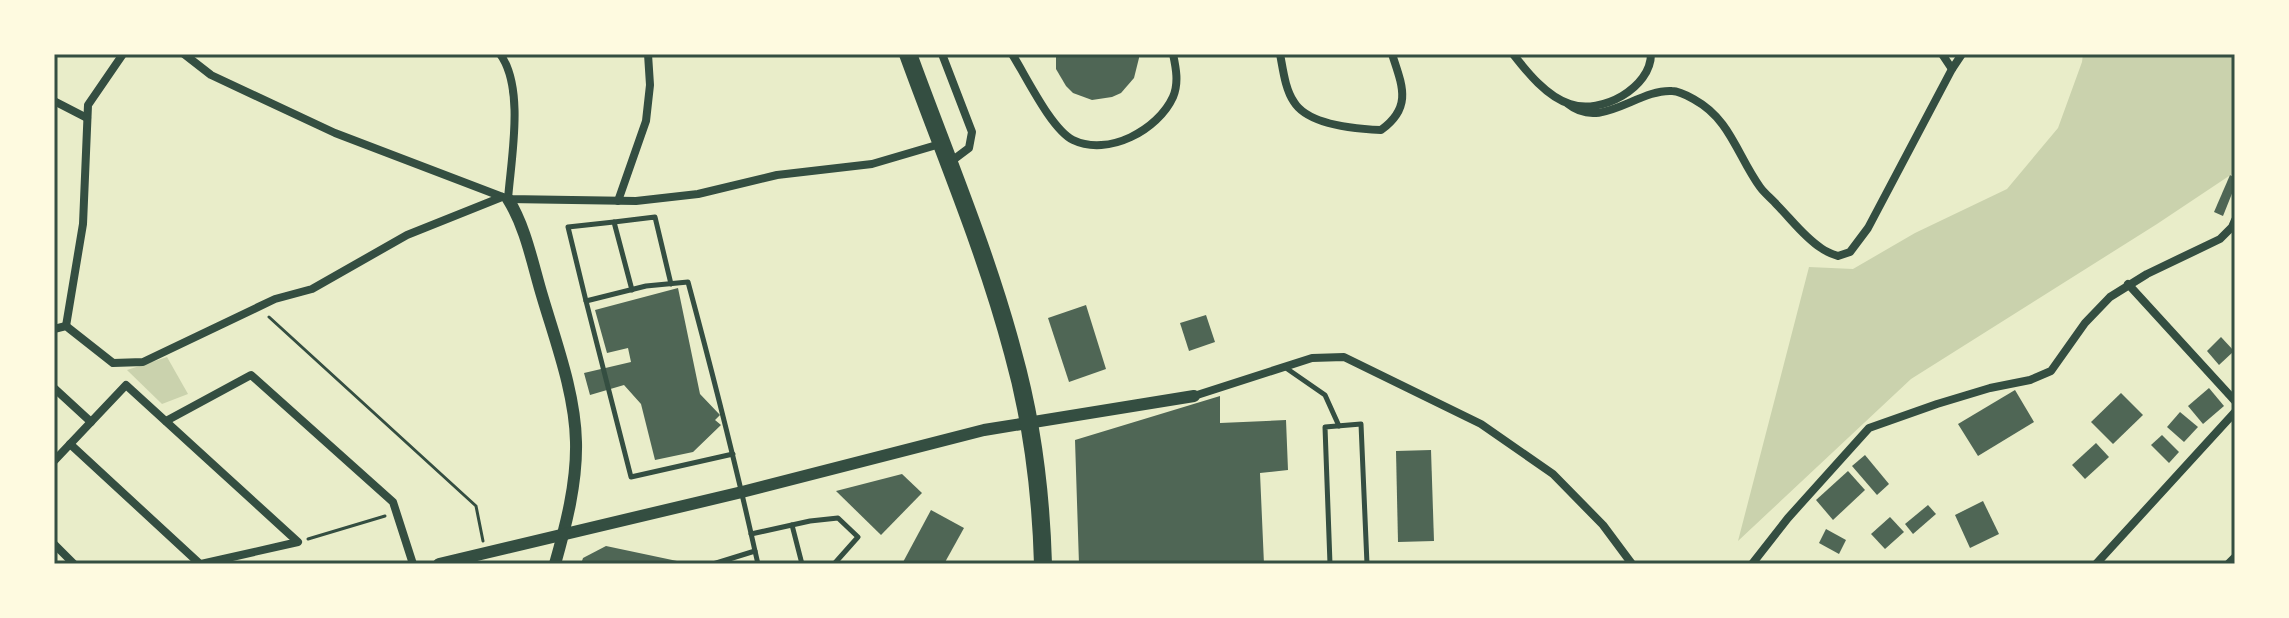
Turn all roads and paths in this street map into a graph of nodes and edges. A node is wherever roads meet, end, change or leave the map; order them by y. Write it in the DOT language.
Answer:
graph roads {
  1 [pos="123,54"];
  2 [pos="184,54"];
  3 [pos="500,54"];
  4 [pos="648,54"];
  5 [pos="908,54"];
  6 [pos="942,54"];
  7 [pos="1012,54"];
  8 [pos="1173,54"];
  9 [pos="1280,54"];
  10 [pos="1392,54"];
  11 [pos="1513,54"];
  12 [pos="1651,54"];
  13 [pos="1942,54"];
  14 [pos="1962,54"];
  15 [pos="1952,69"];
  16 [pos="54,101"];
  17 [pos="1568,104"];
  18 [pos="87,118"];
  19 [pos="941,143"];
  20 [pos="948,163"];
  21 [pos="505,198"];
  22 [pos="618,201"];
  23 [pos="2235,220"];
  24 [pos="614,222"];
  25 [pos="671,284"];
  26 [pos="2128,284"];
  27 [pos="632,290"];
  28 [pos="586,301"];
  29 [pos="259,307"];
  30 [pos="66,326"];
  31 [pos="54,329"];
  32 [pos="1286,368"];
  33 [pos="54,388"];
  34 [pos="1194,396"];
  35 [pos="2235,401"];
  36 [pos="2235,412"];
  37 [pos="166,421"];
  38 [pos="91,422"];
  39 [pos="1028,422"];
  40 [pos="1339,426"];
  41 [pos="70,444"];
  42 [pos="733,454"];
  43 [pos="54,461"];
  44 [pos="742,492"];
  45 [pos="396,512"];
  46 [pos="792,525"];
  47 [pos="564,533"];
  48 [pos="751,534"];
  49 [pos="298,542"];
  50 [pos="54,544"];
  51 [pos="755,551"];
  52 [pos="485,552"];
  53 [pos="2235,557"];
  54 [pos="74,564"];
  55 [pos="201,564"];
  56 [pos="413,564"];
  57 [pos="439,564"];
  58 [pos="555,564"];
  59 [pos="713,564"];
  60 [pos="758,564"];
  61 [pos="802,564"];
  62 [pos="834,564"];
  63 [pos="1043,564"];
  64 [pos="1330,564"];
  65 [pos="1367,564"];
  66 [pos="1632,564"];
  67 [pos="1752,564"];
  68 [pos="2096,564"];
  69 [pos="2228,564"];
  1 -- 18 [label="street"];
  2 -- 21 [label="street"];
  3 -- 21 [label="street"];
  4 -- 22 [label="street"];
  5 -- 19 [label="highway"];
  6 -- 20 [label="street"];
  7 -- 8 [label="street"];
  9 -- 10 [label="street"];
  11 -- 17 [label="street"];
  12 -- 17 [label="street"];
  13 -- 15 [label="street"];
  14 -- 15 [label="street"];
  15 -- 17 [label="street"];
  16 -- 18 [label="street"];
  18 -- 30 [label="street"];
  19 -- 20 [label="highway"];
  19 -- 22 [label="street"];
  20 -- 39 [label="highway"];
  21 -- 22 [label="street"];
  21 -- 29 [label="street"];
  21 -- 47 [label="street"];
  23 -- 26 [label="street"];
  24 -- 25 [label="lane"];
  24 -- 27 [label="lane"];
  24 -- 28 [label="lane"];
  25 -- 27 [label="lane"];
  25 -- 42 [label="lane"];
  26 -- 35 [label="street"];
  26 -- 67 [label="street"];
  27 -- 28 [label="lane"];
  28 -- 42 [label="lane"];
  29 -- 30 [label="street"];
  29 -- 52 [label="path"];
  30 -- 31 [label="street"];
  32 -- 34 [label="street"];
  32 -- 40 [label="lane"];
  32 -- 66 [label="street"];
  33 -- 38 [label="street"];
  34 -- 39 [label="street"];
  36 -- 68 [label="street"];
  37 -- 38 [label="street"];
  37 -- 45 [label="street"];
  37 -- 49 [label="street"];
  38 -- 41 [label="street"];
  39 -- 44 [label="street"];
  39 -- 63 [label="highway"];
  40 -- 64 [label="lane"];
  40 -- 65 [label="lane"];
  41 -- 43 [label="street"];
  41 -- 55 [label="street"];
  42 -- 44 [label="lane"];
  44 -- 47 [label="street"];
  44 -- 48 [label="lane"];
  45 -- 49 [label="path"];
  45 -- 56 [label="street"];
  46 -- 48 [label="lane"];
  46 -- 61 [label="lane"];
  46 -- 62 [label="lane"];
  47 -- 52 [label="street"];
  47 -- 58 [label="street"];
  48 -- 51 [label="lane"];
  49 -- 55 [label="street"];
  50 -- 54 [label="street"];
  51 -- 59 [label="lane"];
  51 -- 60 [label="lane"];
  52 -- 57 [label="street"];
  53 -- 69 [label="street"];
}
